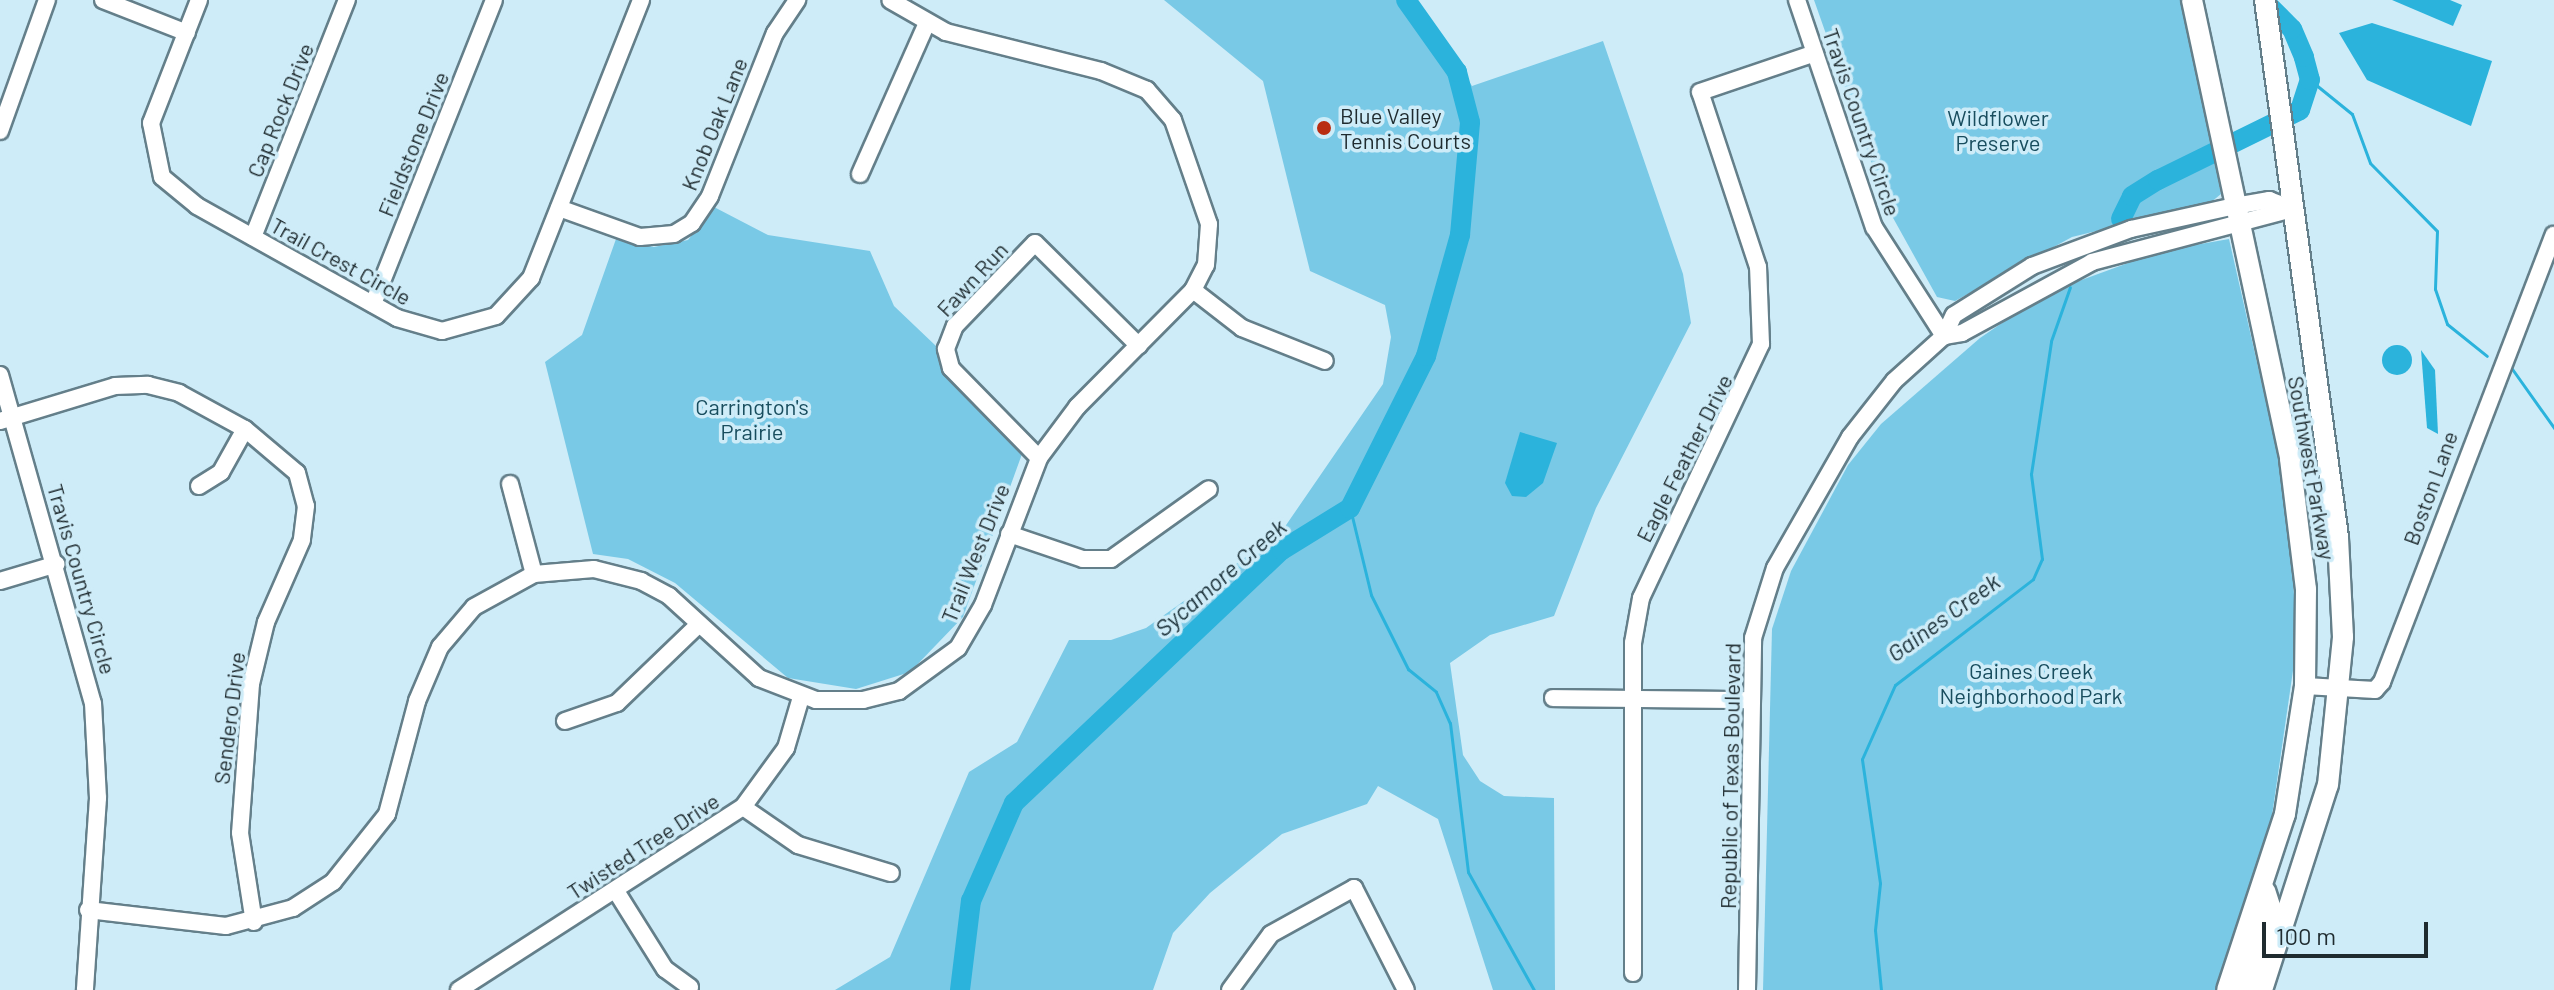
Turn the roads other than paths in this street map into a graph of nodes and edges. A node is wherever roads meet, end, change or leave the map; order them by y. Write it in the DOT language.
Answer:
graph roads {
  1 [pos="47,0"];
  2 [pos="103,0"];
  3 [pos="199,0"];
  4 [pos="347,0"];
  5 [pos="494,0"];
  6 [pos="641,0"];
  7 [pos="797,0"];
  8 [pos="890,0"];
  9 [pos="1797,0"];
  10 [pos="2192,0"];
  11 [pos="2265,0"];
  12 [pos="926,25"];
  13 [pos="187,33"];
  14 [pos="1815,53"];
  15 [pos="0,131"];
  16 [pos="860,174"];
  17 [pos="559,208"];
  18 [pos="2293,209"];
  19 [pos="2237,216"];
  20 [pos="2554,235"];
  21 [pos="253,237"];
  22 [pos="1193,290"];
  23 [pos="373,304"];
  24 [pos="1944,336"];
  25 [pos="1139,346"];
  26 [pos="1325,361"];
  27 [pos="0,375"];
  28 [pos="6,419"];
  29 [pos="245,429"];
  30 [pos="1039,458"];
  31 [pos="510,484"];
  32 [pos="199,486"];
  33 [pos="1209,489"];
  34 [pos="1009,534"];
  35 [pos="57,564"];
  36 [pos="534,574"];
  37 [pos="0,581"];
  38 [pos="699,624"];
  39 [pos="2305,686"];
  40 [pos="2341,689"];
  41 [pos="801,697"];
  42 [pos="1553,698"];
  43 [pos="1633,698"];
  44 [pos="1749,700"];
  45 [pos="565,721"];
  46 [pos="743,807"];
  47 [pos="891,873"];
  48 [pos="2264,887"];
  49 [pos="616,891"];
  50 [pos="88,910"];
  51 [pos="254,922"];
  52 [pos="1633,973"];
  53 [pos="690,987"];
  54 [pos="85,990"];
  55 [pos="459,990"];
  56 [pos="1230,990"];
  57 [pos="1406,990"];
  58 [pos="1747,990"];
  59 [pos="2227,990"];
  60 [pos="2243,990"];
  61 [pos="2262,990"];
  1 -- 15 [label="street"];
  2 -- 13 [label="street"];
  3 -- 13 [label="street, Trail Crest Circle"];
  4 -- 21 [label="street, Cap Rock Drive"];
  5 -- 23 [label="street, Fieldstone Drive"];
  6 -- 17 [label="street, Trail Crest Circle"];
  7 -- 17 [label="street, Knob Oak Lane"];
  8 -- 12 [label="street, Trail West Drive"];
  9 -- 14 [label="street, Travis Country Circle"];
  10 -- 19 [label="main road, Southwest Parkway"];
  11 -- 18 [label="main road, Southwest Parkway"];
  12 -- 16 [label="street"];
  12 -- 22 [label="street, Trail West Drive"];
  13 -- 21 [label="street, Trail Crest Circle"];
  14 -- 24 [label="street, Travis Country Circle"];
  14 -- 43 [label="street, Eagle Feather Drive"];
  17 -- 23 [label="street, Trail Crest Circle"];
  18 -- 19 [label="street, Republic of Texas Boulevard"];
  18 -- 40 [label="main road, Southwest Parkway"];
  19 -- 24 [label="street, Republic of Texas Boulevard"];
  19 -- 39 [label="main road, Southwest Parkway"];
  20 -- 40 [label="street, Boston Lane"];
  21 -- 23 [label="street, Trail Crest Circle"];
  22 -- 25 [label="street, Trail West Drive"];
  22 -- 26 [label="street"];
  24 -- 44 [label="street, Republic of Texas Boulevard"];
  25 -- 30 [label="street, Trail West Drive"];
  25 -- 30 [label="street, Fawn Run"];
  27 -- 28 [label="street, Travis Country Circle"];
  28 -- 29 [label="street, Sendero Drive"];
  28 -- 35 [label="street, Travis Country Circle"];
  29 -- 32 [label="street"];
  29 -- 51 [label="street, Sendero Drive"];
  30 -- 34 [label="street, Trail West Drive"];
  31 -- 36 [label="street"];
  33 -- 34 [label="street"];
  34 -- 41 [label="street, Trail West Drive"];
  35 -- 37 [label="street"];
  35 -- 50 [label="street, Travis Country Circle"];
  36 -- 38 [label="street, Trail West Drive"];
  36 -- 51 [label="street, Trail West Drive"];
  38 -- 41 [label="street, Trail West Drive"];
  38 -- 45 [label="street"];
  39 -- 40 [label="street, Boston Lane"];
  39 -- 48 [label="main road, Southwest Parkway"];
  40 -- 61 [label="main road, Southwest Parkway"];
  41 -- 46 [label="street, Twisted Tree Drive"];
  42 -- 43 [label="street"];
  43 -- 44 [label="street"];
  43 -- 52 [label="street, Eagle Feather Drive"];
  44 -- 58 [label="street, Republic of Texas Boulevard"];
  46 -- 47 [label="street"];
  46 -- 49 [label="street, Twisted Tree Drive"];
  48 -- 59 [label="main road, Southwest Parkway"];
  48 -- 60 [label="main road"];
  49 -- 53 [label="street"];
  49 -- 55 [label="street, Twisted Tree Drive"];
  50 -- 51 [label="street, Trail West Drive"];
  50 -- 54 [label="street, Travis Country Circle"];
  56 -- 57 [label="street"];
}
